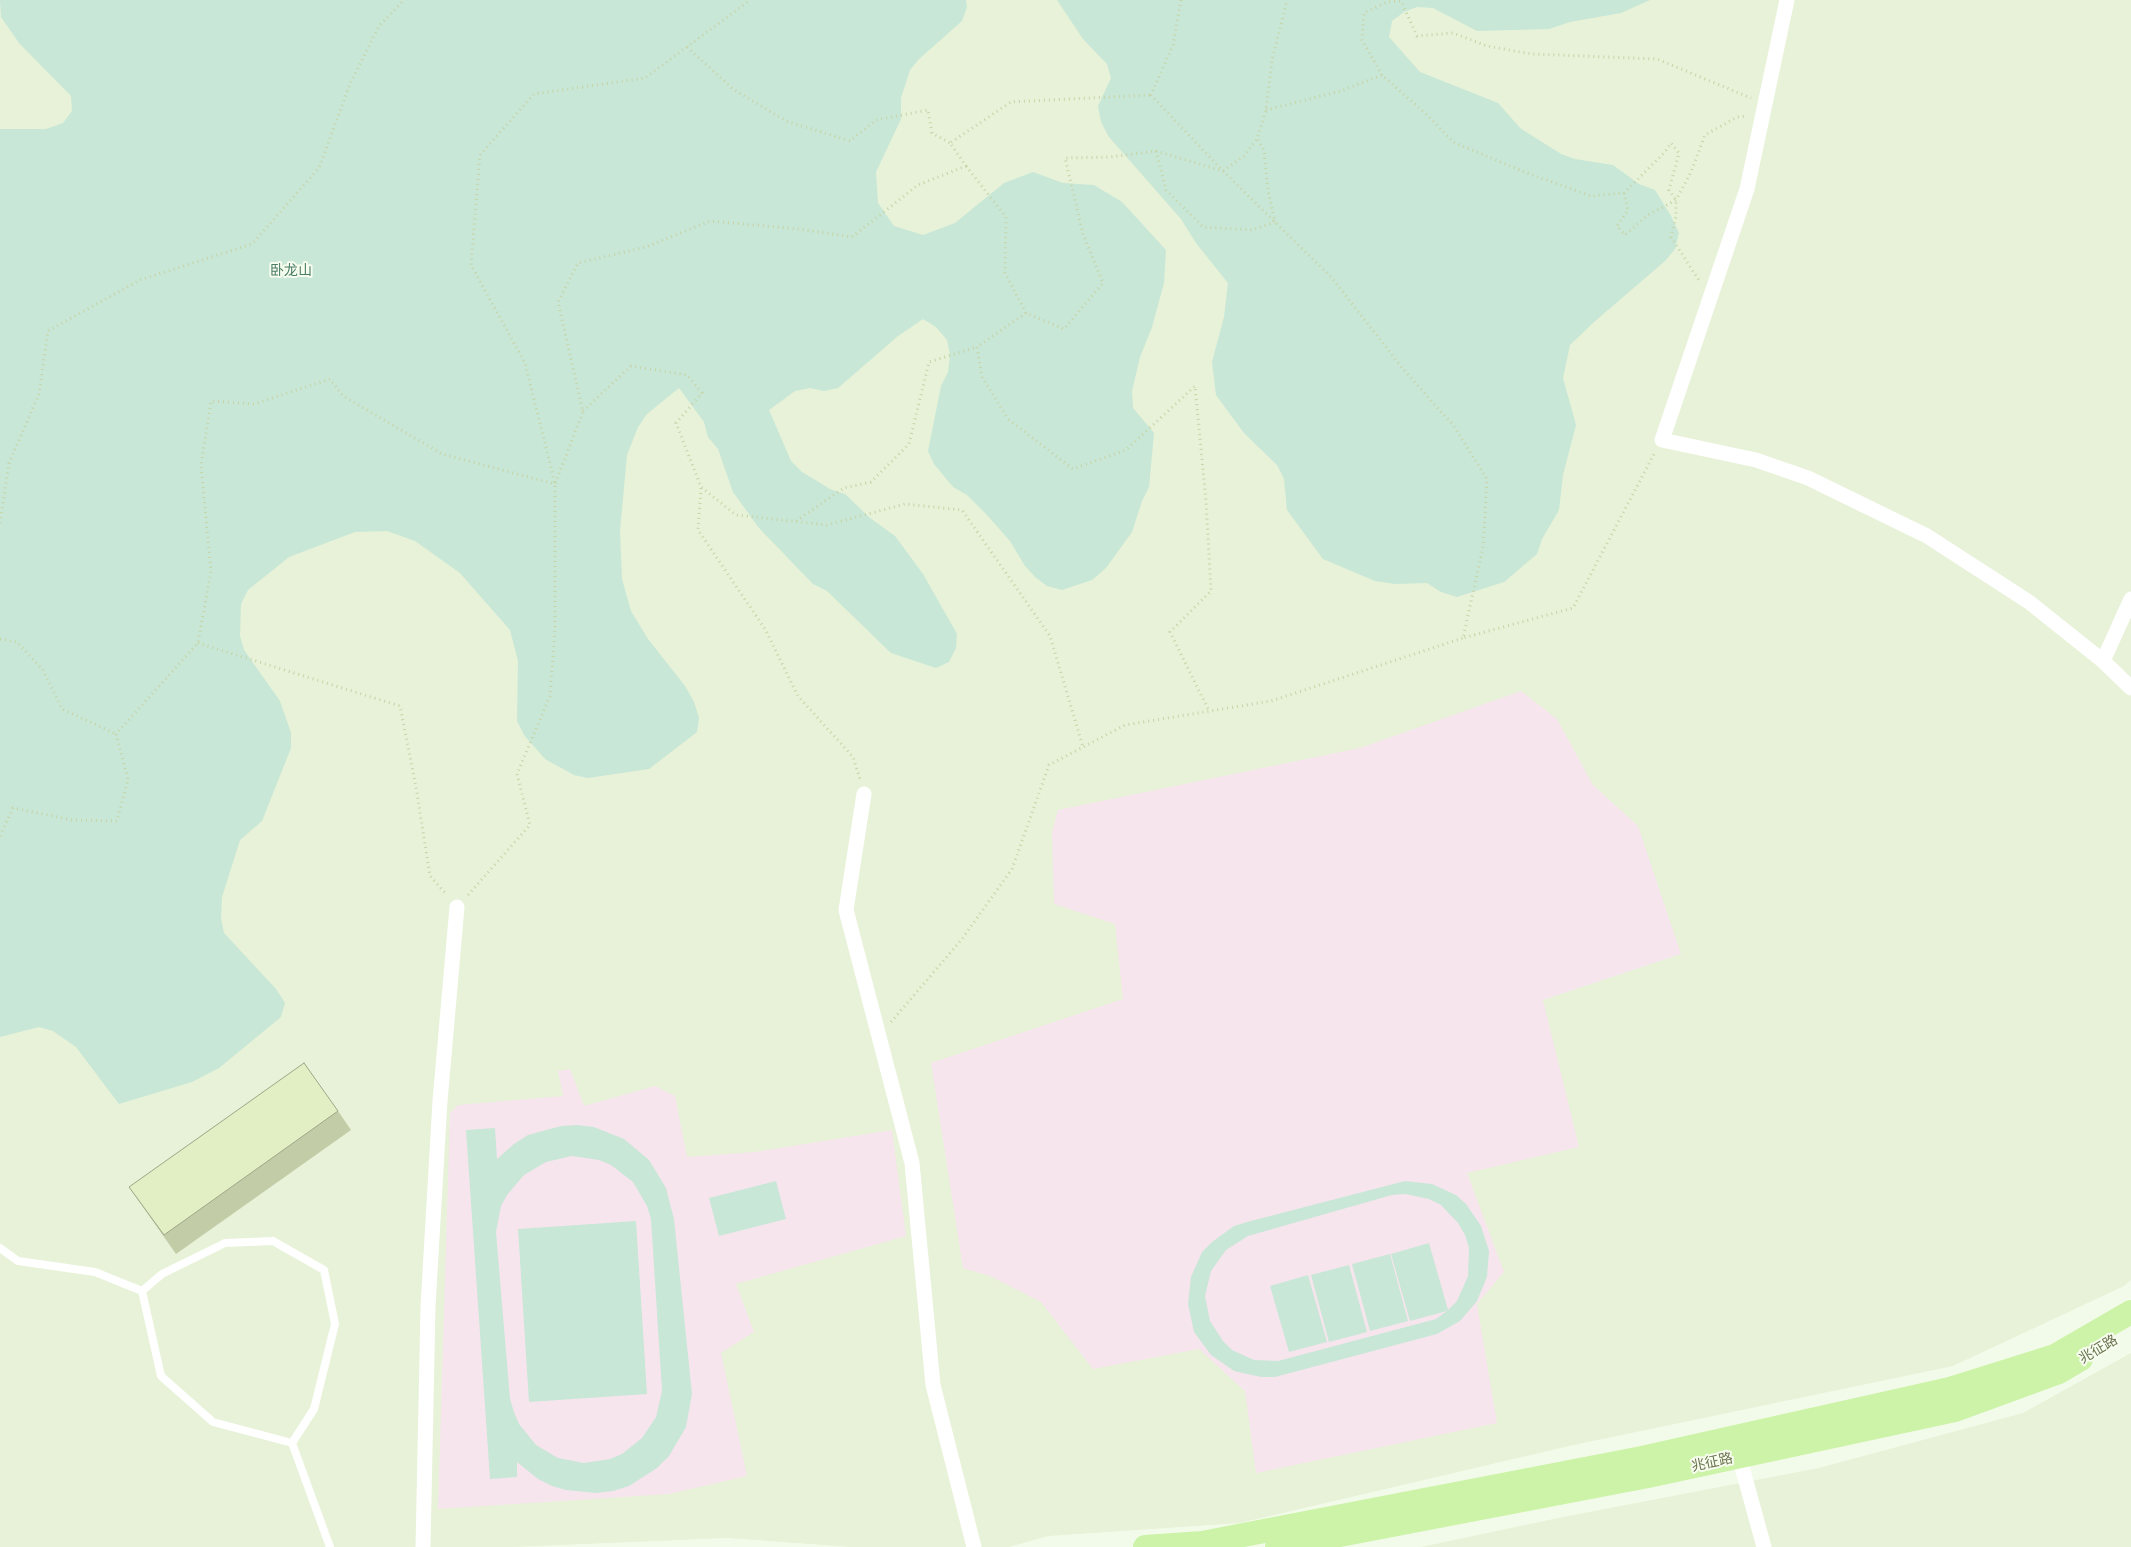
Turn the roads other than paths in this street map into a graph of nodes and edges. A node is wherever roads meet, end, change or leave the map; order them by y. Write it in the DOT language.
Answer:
graph roads {
  1 [pos="1787,0"];
  2 [pos="2131,599"];
  3 [pos="2103,661"];
  4 [pos="2131,688"];
  5 [pos="864,794"];
  6 [pos="457,907"];
  7 [pos="0,1248"];
  8 [pos="142,1291"];
  9 [pos="2131,1312"];
  10 [pos="2131,1329"];
  11 [pos="292,1443"];
  12 [pos="1739,1456"];
  13 [pos="330,1547"];
  14 [pos="423,1547"];
  15 [pos="974,1547"];
  16 [pos="1145,1547"];
  17 [pos="1277,1547"];
  18 [pos="1764,1547"];
  1 -- 3 [label="street"];
  2 -- 3 [label="street"];
  3 -- 4 [label="street"];
  5 -- 15 [label="street"];
  6 -- 14 [label="street"];
  7 -- 8 [label="lane"];
  8 -- 11 [label="lane"];
  8 -- 11 [label="lane"];
  9 -- 16 [label="main road"];
  10 -- 12 [label="main road, 兆征路"];
  11 -- 13 [label="lane"];
  12 -- 17 [label="main road, 兆征路"];
  12 -- 18 [label="street"];
}
